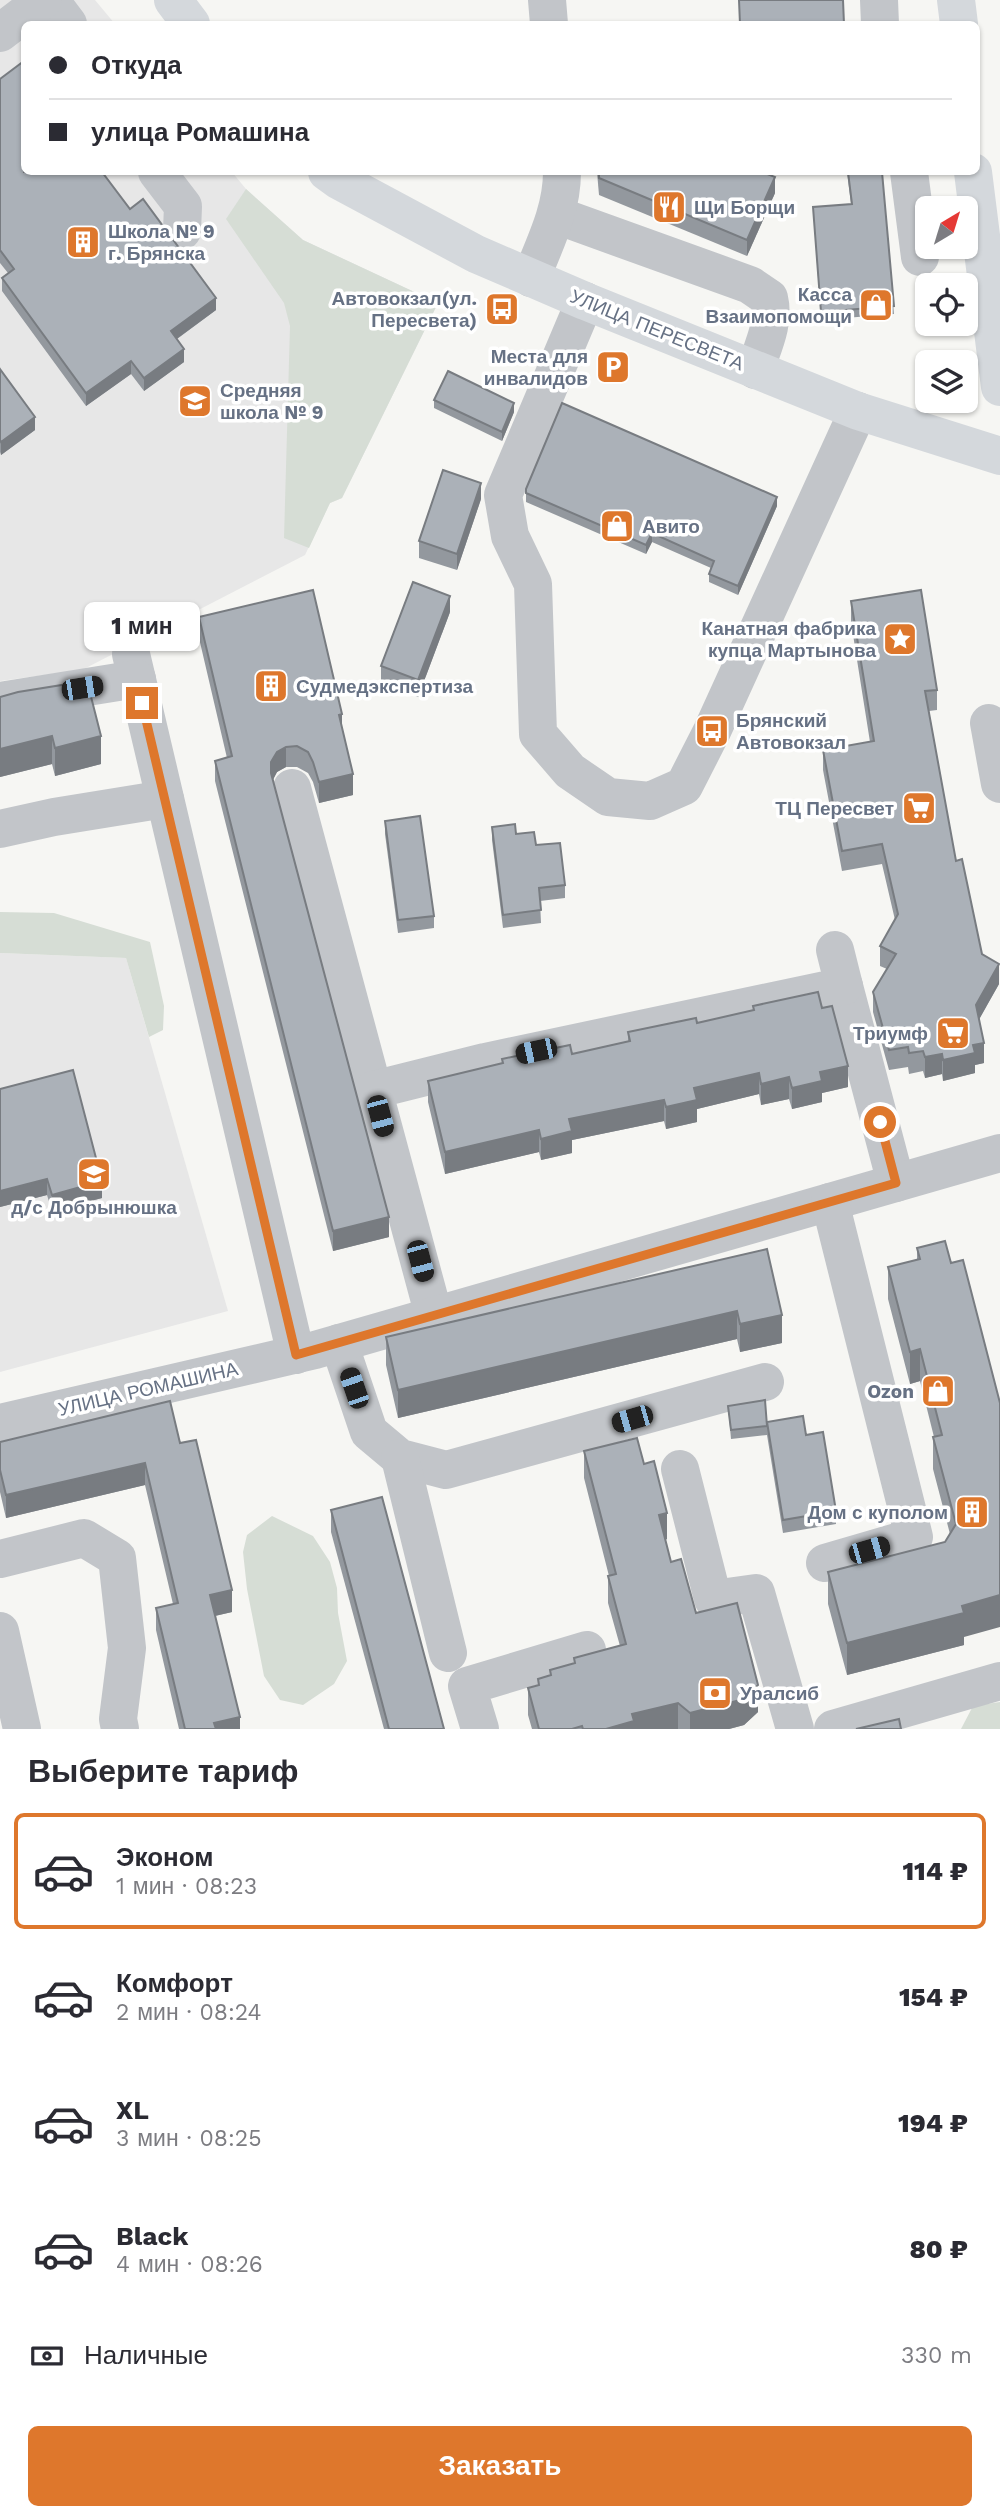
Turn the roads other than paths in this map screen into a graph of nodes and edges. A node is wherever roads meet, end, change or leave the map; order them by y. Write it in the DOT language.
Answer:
graph roads {
  1 [pos="43,0"];
  2 [pos="50,0"];
  3 [pos="173,0"];
  4 [pos="547,0"];
  5 [pos="879,0"];
  6 [pos="956,0"];
  7 [pos="66,21"];
  8 [pos="189,21"];
  9 [pos="549,21"];
  10 [pos="880,21"];
  11 [pos="959,21"];
  12 [pos="0,33"];
  13 [pos="159,175"];
  14 [pos="331,175"];
  15 [pos="562,175"];
  16 [pos="909,175"];
  17 [pos="983,191"];
  18 [pos="556,215"];
  19 [pos="915,218"];
  20 [pos="182,231"];
  21 [pos="531,278"];
  22 [pos="585,301"];
  23 [pos="755,370"];
  24 [pos="1000,387"];
  25 [pos="858,411"];
  26 [pos="1000,456"];
  27 [pos="0,701"];
  28 [pos="989,723"];
  29 [pos="1000,784"];
  30 [pos="292,788"];
  31 [pos="165,799"];
  32 [pos="0,828"];
  33 [pos="373,1090"];
  34 [pos="999,1159"];
  35 [pos="896,1183"];
  36 [pos="830,1202"];
  37 [pos="434,1316"];
  38 [pos="339,1343"];
  39 [pos="296,1355"];
  40 [pos="765,1382"];
  41 [pos="0,1423"];
  42 [pos="400,1458"];
  43 [pos="680,1469"];
  44 [pos="0,1559"];
  45 [pos="824,1563"];
  46 [pos="0,1631"];
  47 [pos="587,1650"];
  48 [pos="448,1653"];
  49 [pos="1000,1681"];
  50 [pos="22,1729"];
  51 [pos="120,1729"];
  52 [pos="480,1729"];
  53 [pos="795,1729"];
  54 [pos="833,1729"];
  1 -- 12 [label="street"];
  2 -- 7 [label="street"];
  3 -- 8 [label="main road"];
  4 -- 9 [label="street"];
  5 -- 10 [label="street"];
  6 -- 11 [label="main road"];
  13 -- 20 [label="street"];
  14 -- 21 [label="main road, УЛИЦА ПЕРЕСВЕТА"];
  15 -- 18 [label="street"];
  16 -- 19 [label="street"];
  17 -- 24 [label="main road"];
  18 -- 21 [label="street"];
  18 -- 23 [label="street"];
  21 -- 22 [label="main road, УЛИЦА ПЕРЕСВЕТА"];
  22 -- 23 [label="main road, УЛИЦА ПЕРЕСВЕТА"];
  22 -- 25 [label="street"];
  23 -- 25 [label="main road, УЛИЦА ПЕРЕСВЕТА"];
  25 -- 26 [label="main road, УЛИЦА ПЕРЕСВЕТА"];
  27 -- 31 [label="street"];
  28 -- 29 [label="street"];
  30 -- 33 [label="street"];
  31 -- 32 [label="street"];
  31 -- 39 [label="street"];
  33 -- 35 [label="street"];
  33 -- 37 [label="street"];
  34 -- 35 [label="street, УЛИЦА РОМАШИНА"];
  35 -- 36 [label="street, УЛИЦА РОМАШИНА"];
  36 -- 37 [label="street, УЛИЦА РОМАШИНА"];
  36 -- 45 [label="street"];
  37 -- 38 [label="street, УЛИЦА РОМАШИНА"];
  38 -- 39 [label="street, УЛИЦА РОМАШИНА"];
  38 -- 42 [label="street"];
  39 -- 41 [label="street, УЛИЦА РОМАШИНА"];
  40 -- 42 [label="street"];
  42 -- 48 [label="street"];
  43 -- 53 [label="street"];
  44 -- 51 [label="street"];
  46 -- 50 [label="street"];
  47 -- 52 [label="street"];
  49 -- 54 [label="street"];
}
